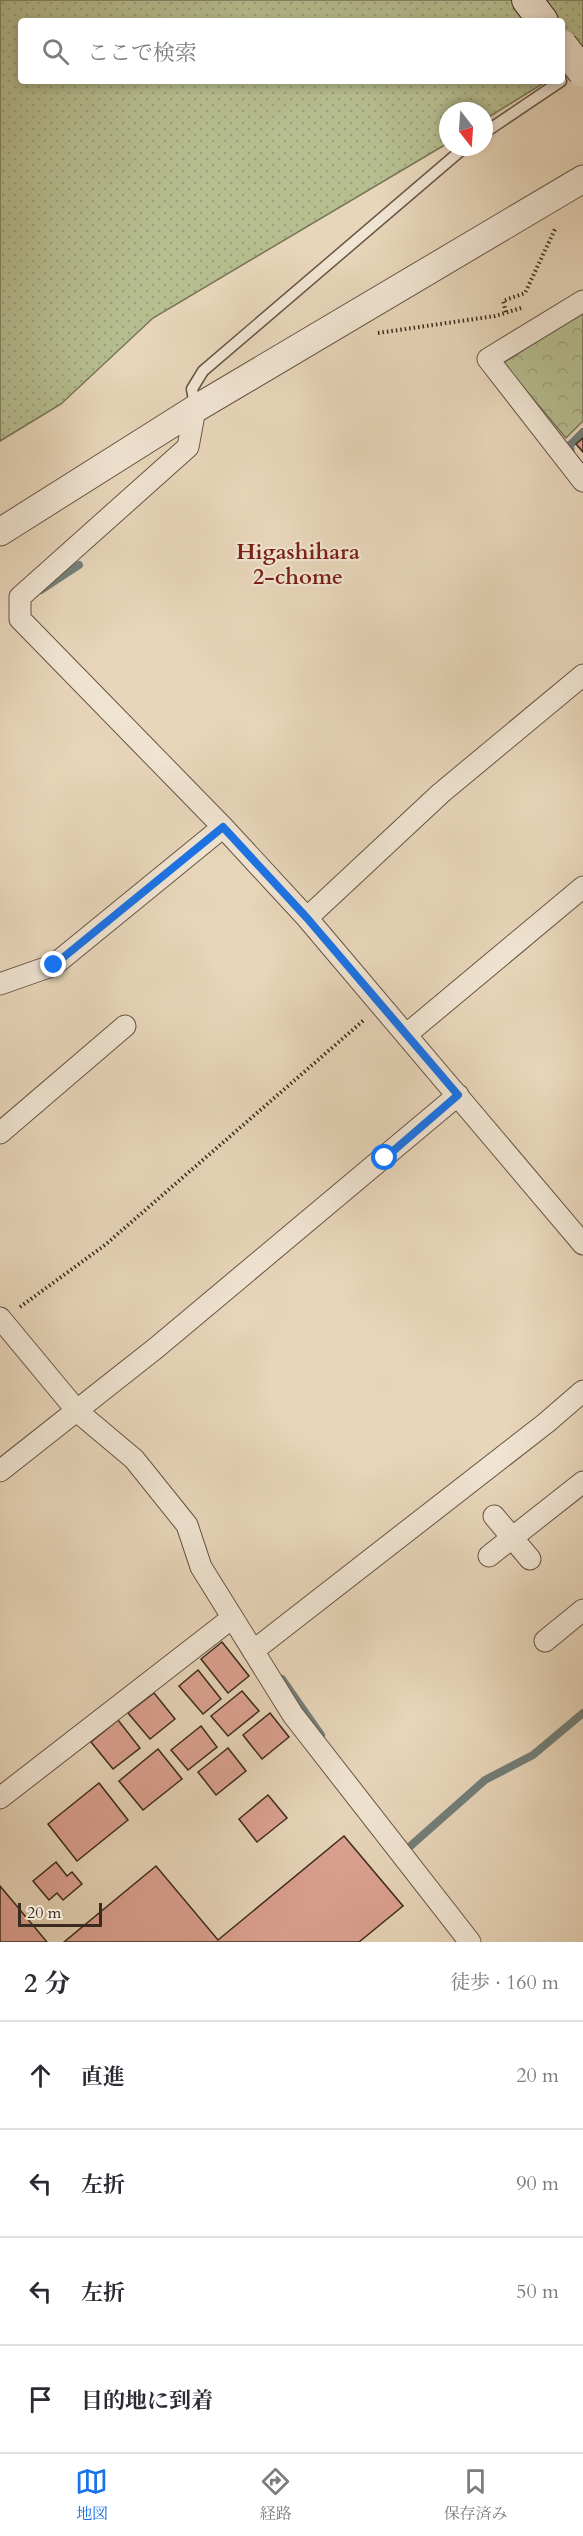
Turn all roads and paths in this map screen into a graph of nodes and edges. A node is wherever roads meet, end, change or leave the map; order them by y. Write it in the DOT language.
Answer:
graph roads {
  1 [pos="527,0"];
  2 [pos="541,18"];
  3 [pos="565,49"];
  4 [pos="583,66"];
  5 [pos="583,72"];
  6 [pos="565,79"];
  7 [pos="558,84"];
  8 [pos="493,127"];
  9 [pos="454,156"];
  10 [pos="583,179"];
  11 [pos="557,225"];
  12 [pos="583,301"];
  13 [pos="530,306"];
  14 [pos="506,312"];
  15 [pos="374,334"];
  16 [pos="195,409"];
  17 [pos="583,481"];
  18 [pos="0,532"];
  19 [pos="583,675"];
  20 [pos="223,827"];
  21 [pos="583,887"];
  22 [pos="307,918"];
  23 [pos="0,984"];
  24 [pos="381,1006"];
  25 [pos="125,1026"];
  26 [pos="407,1034"];
  27 [pos="458,1095"];
  28 [pos="0,1133"];
  29 [pos="583,1244"];
  30 [pos="7,1315"];
  31 [pos="583,1391"];
  32 [pos="78,1412"];
  33 [pos="0,1471"];
  34 [pos="583,1482"];
  35 [pos="494,1516"];
  36 [pos="512,1538"];
  37 [pos="489,1556"];
  38 [pos="530,1559"];
  39 [pos="583,1610"];
  40 [pos="232,1618"];
  41 [pos="545,1641"];
  42 [pos="253,1651"];
  43 [pos="0,1798"];
  44 [pos="470,1942"];
  1 -- 2 [label="main road"];
  3 -- 5 [label="main road, bridge"];
  4 -- 6 [label="lane"];
  7 -- 8 [label="lane"];
  9 -- 16 [label="lane"];
  10 -- 16 [label="street"];
  11 -- 14 [label="path"];
  12 -- 17 [label="street"];
  13 -- 14 [label="path"];
  14 -- 15 [label="path"];
  16 -- 18 [label="street"];
  16 -- 20 [label="street"];
  19 -- 22 [label="street"];
  20 -- 22 [label="street"];
  20 -- 23 [label="street"];
  21 -- 26 [label="street"];
  22 -- 24 [label="street"];
  24 -- 26 [label="street"];
  24 -- 30 [label="path"];
  25 -- 28 [label="street"];
  26 -- 27 [label="street"];
  27 -- 29 [label="street"];
  27 -- 32 [label="street"];
  30 -- 32 [label="street"];
  31 -- 42 [label="street"];
  32 -- 33 [label="street"];
  32 -- 40 [label="street"];
  34 -- 36 [label="street"];
  35 -- 36 [label="street"];
  36 -- 37 [label="street"];
  36 -- 38 [label="street"];
  39 -- 41 [label="street"];
  40 -- 42 [label="street"];
  40 -- 43 [label="street"];
  42 -- 44 [label="street"];
}
